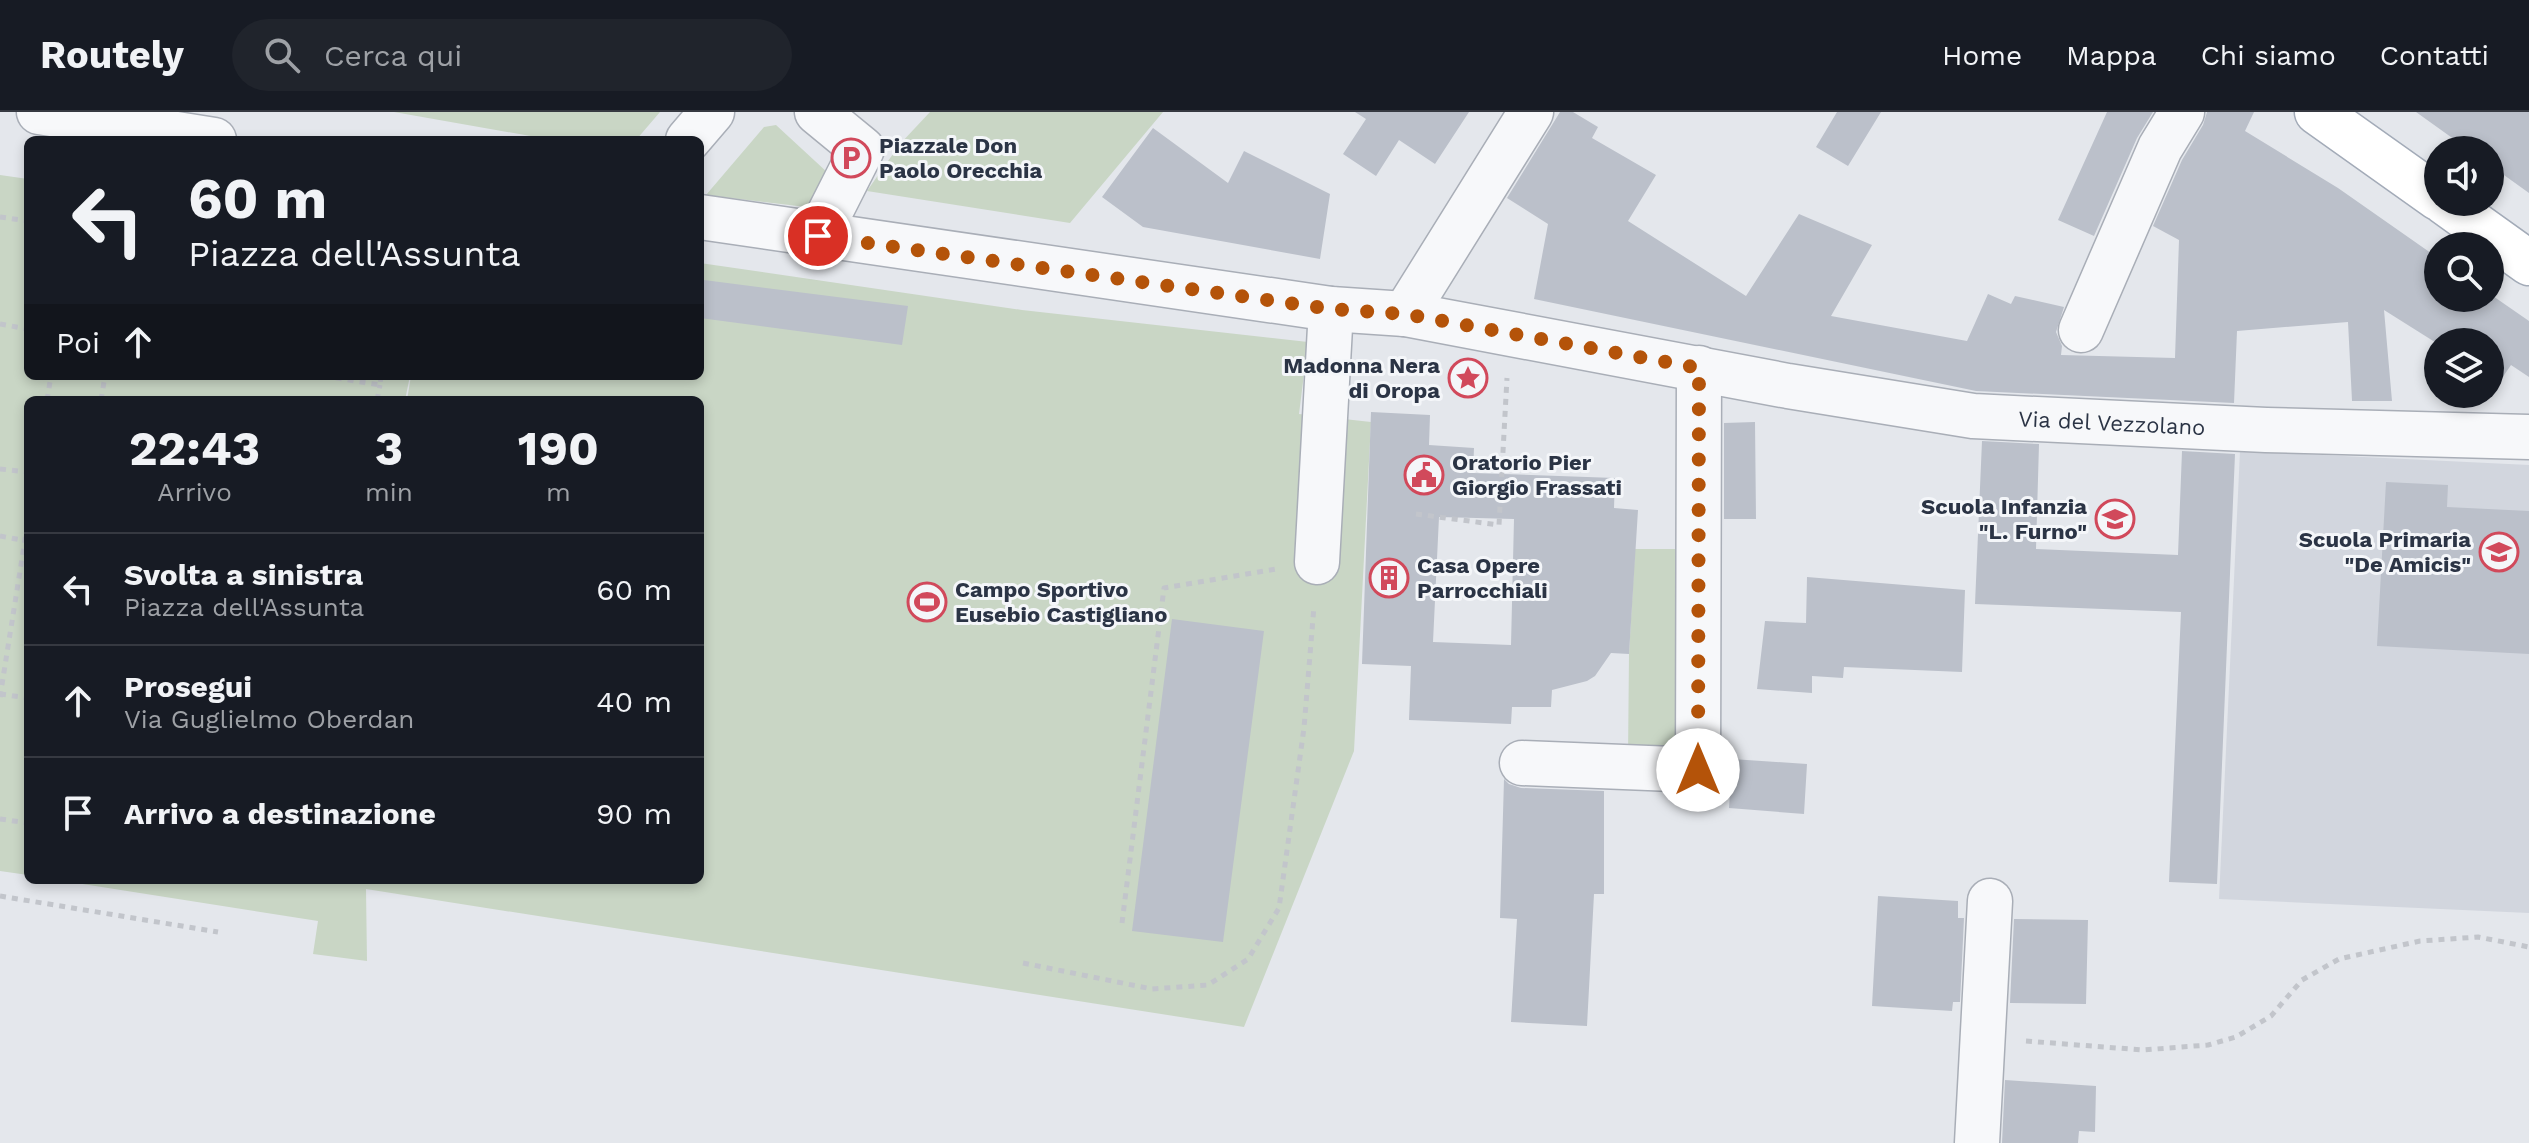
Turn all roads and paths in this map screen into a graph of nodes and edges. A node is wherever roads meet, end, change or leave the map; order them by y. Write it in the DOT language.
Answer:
graph roads {
  1 [pos="39,112"];
  2 [pos="712,112"];
  3 [pos="817,112"];
  4 [pos="1531,112"];
  5 [pos="2182,112"];
  6 [pos="2317,112"];
  7 [pos="189,136"];
  8 [pos="691,136"];
  9 [pos="2424,188"];
  10 [pos="2464,216"];
  11 [pos="0,217"];
  12 [pos="704,218"];
  13 [pos="24,220"];
  14 [pos="818,236"];
  15 [pos="2529,263"];
  16 [pos="1331,309"];
  17 [pos="1405,314"];
  18 [pos="0,324"];
  19 [pos="24,328"];
  20 [pos="2081,330"];
  21 [pos="1510,333"];
  22 [pos="1699,368"];
  23 [pos="349,380"];
  24 [pos="381,380"];
  25 [pos="380,385"];
  26 [pos="378,396"];
  27 [pos="2529,437"];
  28 [pos="0,469"];
  29 [pos="24,472"];
  30 [pos="1416,514"];
  31 [pos="0,536"];
  32 [pos="24,540"];
  33 [pos="24,552"];
  34 [pos="1317,562"];
  35 [pos="0,695"];
  36 [pos="24,698"];
  37 [pos="1522,763"];
  38 [pos="0,819"];
  39 [pos="24,822"];
  40 [pos="0,896"];
  41 [pos="1990,901"];
  42 [pos="1122,923"];
  43 [pos="218,932"];
  44 [pos="2529,947"];
  45 [pos="1023,963"];
  46 [pos="1983,1037"];
  47 [pos="1977,1143"];
  1 -- 7 [label="street"];
  2 -- 8 [label="street"];
  3 -- 14 [label="street"];
  4 -- 17 [label="street"];
  5 -- 20 [label="street"];
  6 -- 9 [label="main road"];
  10 -- 15 [label="main road"];
  11 -- 13 [label="path"];
  12 -- 14 [label="street, Via del Vezzolano"];
  14 -- 16 [label="street, Via del Vezzolano"];
  16 -- 17 [label="street, Via del Vezzolano"];
  16 -- 34 [label="street"];
  17 -- 21 [label="street, Via del Vezzolano"];
  18 -- 19 [label="path"];
  21 -- 22 [label="street, Via del Vezzolano"];
  21 -- 30 [label="path"];
  22 -- 27 [label="street, Via del Vezzolano"];
  22 -- 37 [label="street"];
  23 -- 25 [label="path"];
  24 -- 25 [label="path"];
  25 -- 26 [label="path"];
  28 -- 29 [label="path"];
  31 -- 32 [label="path"];
  33 -- 35 [label="path"];
  34 -- 42 [label="path"];
  34 -- 45 [label="path"];
  35 -- 36 [label="path"];
  38 -- 39 [label="path"];
  40 -- 43 [label="path"];
  41 -- 46 [label="street"];
  44 -- 46 [label="path"];
  46 -- 47 [label="street"];
}
